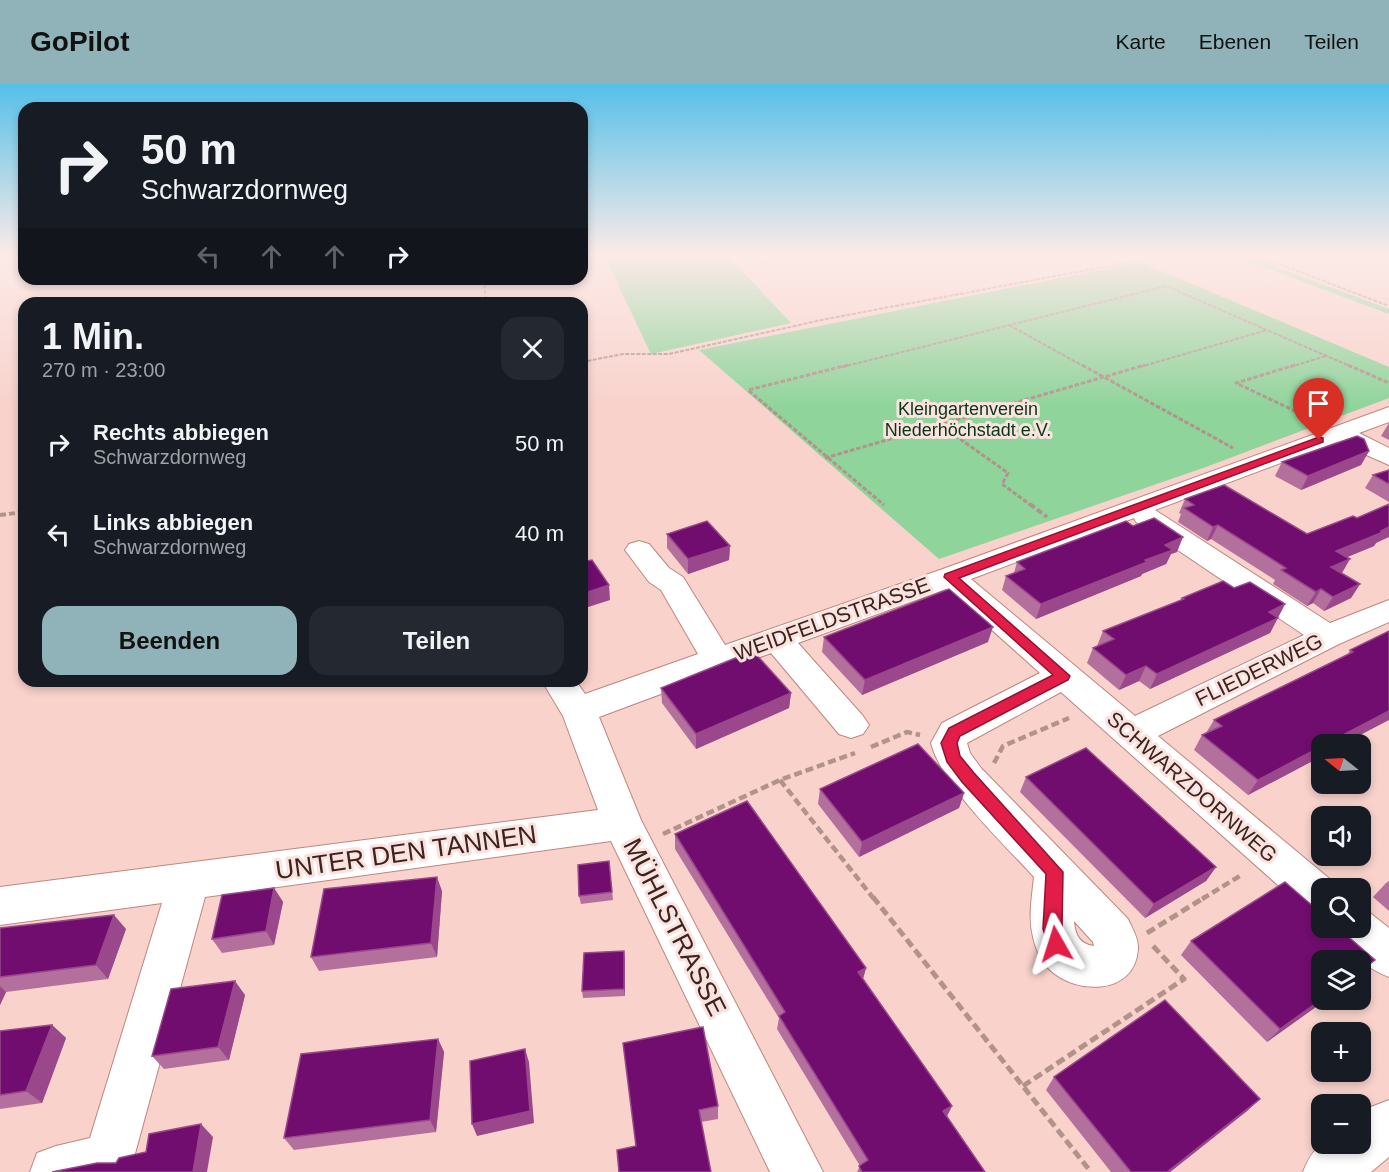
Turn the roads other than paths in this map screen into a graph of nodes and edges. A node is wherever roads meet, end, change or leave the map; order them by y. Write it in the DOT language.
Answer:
graph roads {
  1 [pos="1389,414"];
  2 [pos="1340,433"];
  3 [pos="1389,458"];
  4 [pos="1134,508"];
  5 [pos="639,550"];
  6 [pos="950,577"];
  7 [pos="1389,610"];
  8 [pos="1328,636"];
  9 [pos="777,639"];
  10 [pos="718,661"];
  11 [pos="1063,676"];
  12 [pos="563,687"];
  13 [pos="580,714"];
  14 [pos="851,725"];
  15 [pos="1132,734"];
  16 [pos="629,835"];
  17 [pos="1054,872"];
  18 [pos="189,881"];
  19 [pos="1311,889"];
  20 [pos="0,906"];
  21 [pos="1368,938"];
  22 [pos="1389,956"];
  23 [pos="1389,1125"];
  24 [pos="56,1172"];
  25 [pos="797,1172"];
  26 [pos="1329,1172"];
  1 -- 2 [label="street, WEIDFELDSTRASSE"];
  2 -- 3 [label="street"];
  2 -- 4 [label="street, WEIDFELDSTRASSE"];
  4 -- 6 [label="street, WEIDFELDSTRASSE"];
  4 -- 8 [label="street"];
  5 -- 10 [label="street"];
  6 -- 9 [label="street, WEIDFELDSTRASSE"];
  6 -- 11 [label="street, SCHWARZDORNWEG"];
  7 -- 8 [label="street, FLIEDERWEG"];
  8 -- 15 [label="street, FLIEDERWEG"];
  9 -- 10 [label="street, WEIDFELDSTRASSE"];
  9 -- 14 [label="street"];
  10 -- 13 [label="street, WEIDFELDSTRASSE"];
  11 -- 15 [label="street, SCHWARZDORNWEG"];
  11 -- 17 [label="street"];
  12 -- 13 [label="street, MÜHLSTRASSE"];
  13 -- 16 [label="street, MÜHLSTRASSE"];
  15 -- 19 [label="street, SCHWARZDORNWEG"];
  16 -- 18 [label="street, UNTER DEN TANNEN"];
  16 -- 25 [label="street, MÜHLSTRASSE"];
  18 -- 20 [label="street, UNTER DEN TANNEN"];
  18 -- 24 [label="street"];
  21 -- 22 [label="street"];
  23 -- 26 [label="street"];
}
